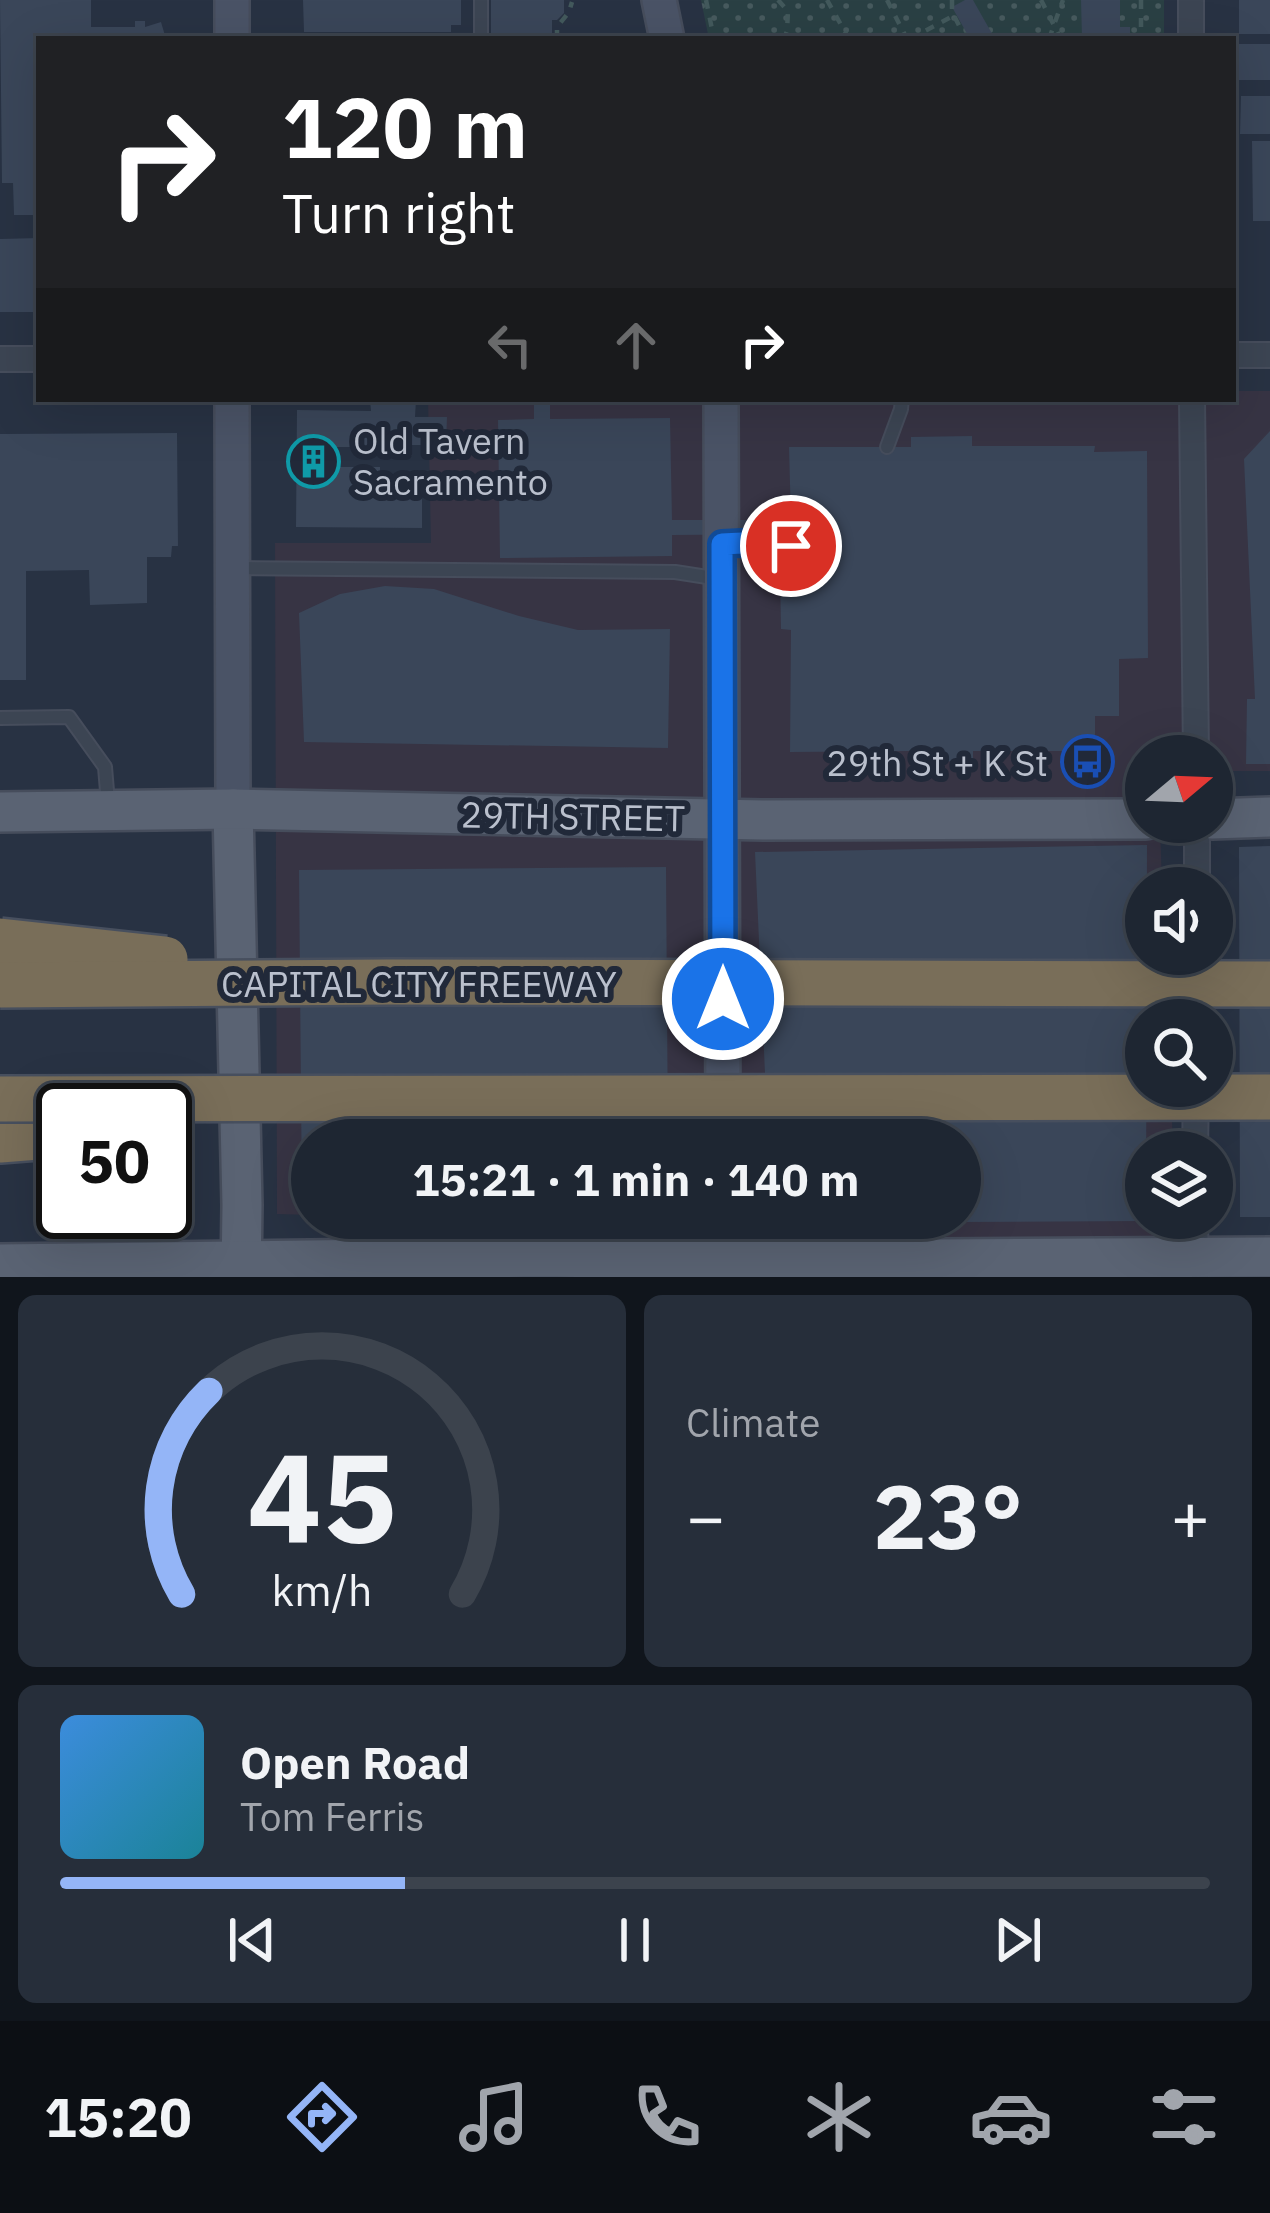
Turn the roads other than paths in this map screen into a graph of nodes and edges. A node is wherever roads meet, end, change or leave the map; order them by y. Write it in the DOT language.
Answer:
graph roads {
  1 [pos="232,0"];
  2 [pos="481,0"];
  3 [pos="659,0"];
  4 [pos="1191,0"];
  5 [pos="232,36"];
  6 [pos="481,36"];
  7 [pos="666,36"];
  8 [pos="1191,36"];
  9 [pos="1270,355"];
  10 [pos="1236,356"];
  11 [pos="0,359"];
  12 [pos="36,359"];
  13 [pos="232,402"];
  14 [pos="721,402"];
  15 [pos="902,402"];
  16 [pos="1192,402"];
  17 [pos="886,447"];
  18 [pos="791,506"];
  19 [pos="766,520"];
  20 [pos="738,540"];
  21 [pos="791,546"];
  22 [pos="232,568"];
  23 [pos="722,579"];
  24 [pos="0,718"];
  25 [pos="1196,735"];
  26 [pos="233,808"];
  27 [pos="109,811"];
  28 [pos="0,812"];
  29 [pos="1270,817"];
  30 [pos="1233,818"];
  31 [pos="722,819"];
  32 [pos="1125,819"];
  33 [pos="0,941"];
  34 [pos="388,982"];
  35 [pos="1270,984"];
  36 [pos="0,985"];
  37 [pos="1270,1097"];
  38 [pos="0,1100"];
  39 [pos="408,1100"];
  40 [pos="723,1119"];
  41 [pos="192,1125"];
  42 [pos="36,1137"];
  43 [pos="0,1140"];
  44 [pos="1270,1257"];
  45 [pos="1196,1267"];
  46 [pos="25,1268"];
  47 [pos="356,1268"];
  48 [pos="486,1268"];
  49 [pos="724,1268"];
  50 [pos="957,1268"];
  51 [pos="1102,1268"];
  52 [pos="241,1269"];
  1 -- 5 [label="main road"];
  2 -- 6 [label="lane"];
  3 -- 7 [label="main road"];
  4 -- 8 [label="street"];
  9 -- 10 [label="street"];
  11 -- 12 [label="street"];
  13 -- 22 [label="main road"];
  14 -- 20 [label="main road"];
  15 -- 17 [label="lane"];
  16 -- 25 [label="street"];
  18 -- 19 [label="lane"];
  20 -- 21 [label="lane"];
  20 -- 23 [label="main road"];
  22 -- 23 [label="lane"];
  22 -- 26 [label="main road"];
  23 -- 31 [label="main road"];
  24 -- 27 [label="lane"];
  26 -- 27 [label="main road, 29TH STREET"];
  26 -- 31 [label="main road, 29TH STREET"];
  26 -- 52 [label="main road"];
  27 -- 28 [label="main road, 29TH STREET"];
  29 -- 30 [label="main road"];
  31 -- 32 [label="main road, 29TH STREET"];
  31 -- 40 [label="main road"];
  33 -- 34 [label="highway, bridge"];
  34 -- 35 [label="highway, CAPITAL CITY FREEWAY, bridge"];
  34 -- 36 [label="highway, CAPITAL CITY FREEWAY, bridge"];
  37 -- 39 [label="highway, bridge"];
  38 -- 39 [label="highway, bridge"];
  39 -- 41 [label="highway, bridge"];
  42 -- 43 [label="highway"];
  44 -- 45 [label="main road"];
  45 -- 51 [label="main road"];
  46 -- 52 [label="main road"];
  47 -- 48 [label="main road"];
  47 -- 52 [label="main road"];
  48 -- 49 [label="main road"];
  49 -- 50 [label="main road"];
  50 -- 51 [label="main road"];
}
